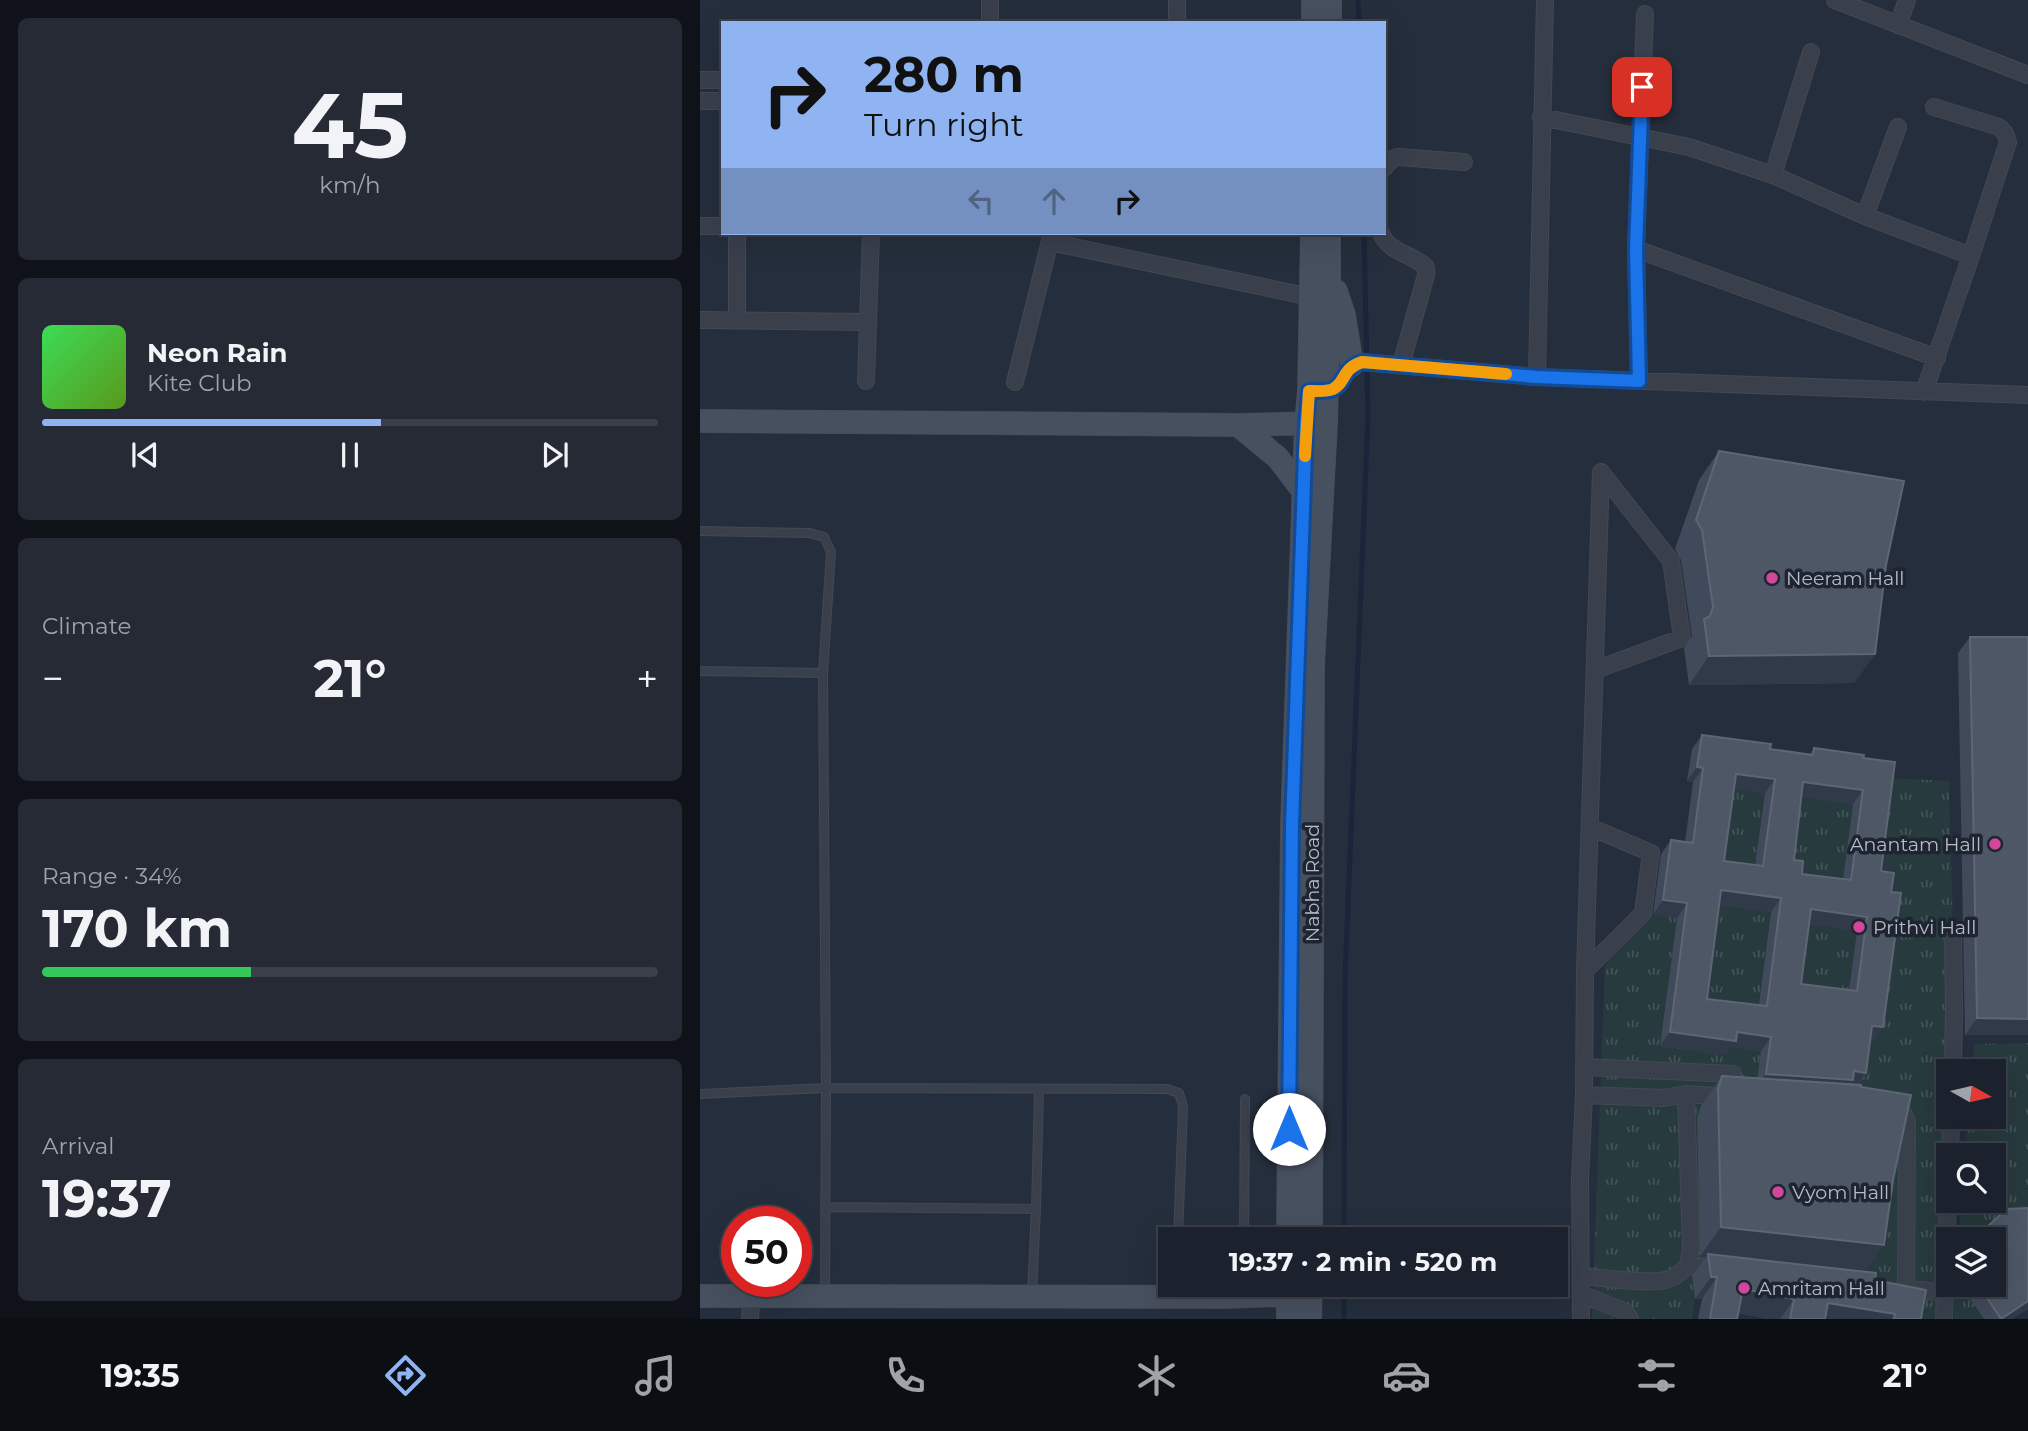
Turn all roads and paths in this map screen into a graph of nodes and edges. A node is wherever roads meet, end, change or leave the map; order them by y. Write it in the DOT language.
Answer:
graph roads {
  1 [pos="990,0"];
  2 [pos="1177,0"];
  3 [pos="1313,0"];
  4 [pos="1330,0"];
  5 [pos="1545,0"];
  6 [pos="1835,0"];
  7 [pos="1907,0"];
  8 [pos="1645,14"];
  9 [pos="990,21"];
  10 [pos="1177,21"];
  11 [pos="1313,21"];
  12 [pos="1329,21"];
  13 [pos="1898,25"];
  14 [pos="1811,52"];
  15 [pos="2028,75"];
  16 [pos="700,80"];
  17 [pos="721,80"];
  18 [pos="700,101"];
  19 [pos="721,101"];
  20 [pos="1934,107"];
  21 [pos="1541,117"];
  22 [pos="1898,127"];
  23 [pos="1641,136"];
  24 [pos="1464,162"];
  25 [pos="1386,166"];
  26 [pos="1773,175"];
  27 [pos="1866,216"];
  28 [pos="700,226"];
  29 [pos="721,226"];
  30 [pos="737,235"];
  31 [pos="872,235"];
  32 [pos="1312,235"];
  33 [pos="1329,235"];
  34 [pos="1382,235"];
  35 [pos="1051,237"];
  36 [pos="1636,249"];
  37 [pos="1971,256"];
  38 [pos="1329,279"];
  39 [pos="1311,297"];
  40 [pos="700,320"];
  41 [pos="737,320"];
  42 [pos="868,322"];
  43 [pos="1937,358"];
  44 [pos="1362,363"];
  45 [pos="1401,365"];
  46 [pos="1537,377"];
  47 [pos="866,381"];
  48 [pos="1639,381"];
  49 [pos="1014,382"];
  50 [pos="1318,391"];
  51 [pos="1924,392"];
  52 [pos="2028,395"];
  53 [pos="700,421"];
  54 [pos="1316,423"];
  55 [pos="1238,425"];
  56 [pos="1304,492"];
  57 [pos="700,531"];
  58 [pos="1595,670"];
  59 [pos="700,671"];
  60 [pos="823,673"];
  61 [pos="1303,780"];
  62 [pos="1590,827"];
  63 [pos="1953,933"];
  64 [pos="1585,971"];
  65 [pos="1953,1059"];
  66 [pos="1584,1067"];
  67 [pos="1733,1074"];
  68 [pos="827,1088"];
  69 [pos="1039,1089"];
  70 [pos="700,1094"];
  71 [pos="1686,1094"];
  72 [pos="1584,1095"];
  73 [pos="1245,1098"];
  74 [pos="1739,1098"];
  75 [pos="1872,1107"];
  76 [pos="825,1207"];
  77 [pos="1036,1209"];
  78 [pos="1178,1227"];
  79 [pos="1244,1227"];
  80 [pos="1288,1227"];
  81 [pos="1311,1227"];
  82 [pos="1688,1265"];
  83 [pos="1737,1271"];
  84 [pos="1581,1276"];
  85 [pos="1158,1292"];
  86 [pos="1936,1292"];
  87 [pos="1581,1294"];
  88 [pos="700,1296"];
  89 [pos="1032,1296"];
  90 [pos="825,1297"];
  91 [pos="1311,1297"];
  92 [pos="1945,1297"];
  93 [pos="751,1308"];
  94 [pos="1310,1319"];
  95 [pos="1581,1319"];
  96 [pos="1630,1319"];
  97 [pos="1944,1319"];
  1 -- 9 [label="street"];
  2 -- 10 [label="street"];
  3 -- 11 [label="main road"];
  4 -- 12 [label="main road"];
  5 -- 21 [label="street"];
  6 -- 13 [label="street"];
  7 -- 13 [label="street"];
  8 -- 23 [label="street"];
  13 -- 15 [label="street"];
  14 -- 26 [label="street"];
  16 -- 17 [label="street"];
  18 -- 19 [label="street"];
  20 -- 37 [label="street"];
  21 -- 23 [label="street"];
  21 -- 46 [label="street"];
  22 -- 27 [label="street"];
  23 -- 26 [label="street"];
  23 -- 36 [label="street"];
  24 -- 25 [label="street"];
  26 -- 27 [label="street"];
  27 -- 37 [label="street"];
  28 -- 29 [label="street"];
  30 -- 41 [label="street"];
  31 -- 42 [label="street"];
  32 -- 39 [label="main road, Nabha Road"];
  33 -- 38 [label="main road, Nabha Road"];
  34 -- 45 [label="street"];
  35 -- 39 [label="street"];
  35 -- 49 [label="street"];
  36 -- 43 [label="street"];
  36 -- 48 [label="street"];
  37 -- 43 [label="street"];
  38 -- 44 [label="main road"];
  38 -- 50 [label="main road, Nabha Road"];
  39 -- 50 [label="main road, Nabha Road"];
  40 -- 41 [label="street"];
  41 -- 42 [label="street"];
  42 -- 47 [label="street"];
  43 -- 51 [label="street"];
  44 -- 45 [label="street"];
  44 -- 50 [label="street"];
  45 -- 46 [label="street"];
  46 -- 48 [label="street"];
  48 -- 51 [label="street"];
  50 -- 54 [label="main road, Nabha Road"];
  51 -- 52 [label="street"];
  53 -- 55 [label="main road"];
  54 -- 55 [label="main road"];
  54 -- 56 [label="main road, Nabha Road"];
  54 -- 61 [label="main road, Nabha Road"];
  55 -- 56 [label="main road"];
  56 -- 61 [label="main road, Nabha Road"];
  57 -- 60 [label="lane"];
  58 -- 58 [label="street"];
  58 -- 62 [label="street"];
  59 -- 60 [label="lane"];
  60 -- 68 [label="lane"];
  61 -- 80 [label="main road, Nabha Road"];
  61 -- 81 [label="main road, Nabha Road"];
  62 -- 64 [label="street"];
  62 -- 64 [label="street"];
  63 -- 65 [label="street"];
  64 -- 66 [label="street"];
  66 -- 67 [label="street"];
  66 -- 72 [label="street"];
  68 -- 69 [label="lane"];
  68 -- 70 [label="lane"];
  68 -- 76 [label="lane"];
  69 -- 77 [label="lane"];
  69 -- 78 [label="lane"];
  71 -- 72 [label="street"];
  71 -- 74 [label="street"];
  71 -- 82 [label="street"];
  72 -- 84 [label="street"];
  73 -- 79 [label="lane"];
  75 -- 86 [label="street"];
  76 -- 77 [label="lane"];
  76 -- 90 [label="lane"];
  77 -- 89 [label="lane"];
  82 -- 83 [label="street"];
  82 -- 84 [label="street"];
  84 -- 87 [label="street"];
  85 -- 89 [label="main road"];
  87 -- 95 [label="street"];
  87 -- 96 [label="street"];
  88 -- 93 [label="main road"];
  89 -- 90 [label="main road"];
  90 -- 93 [label="main road"];
  91 -- 94 [label="main road"];
  92 -- 97 [label="street"];
}
